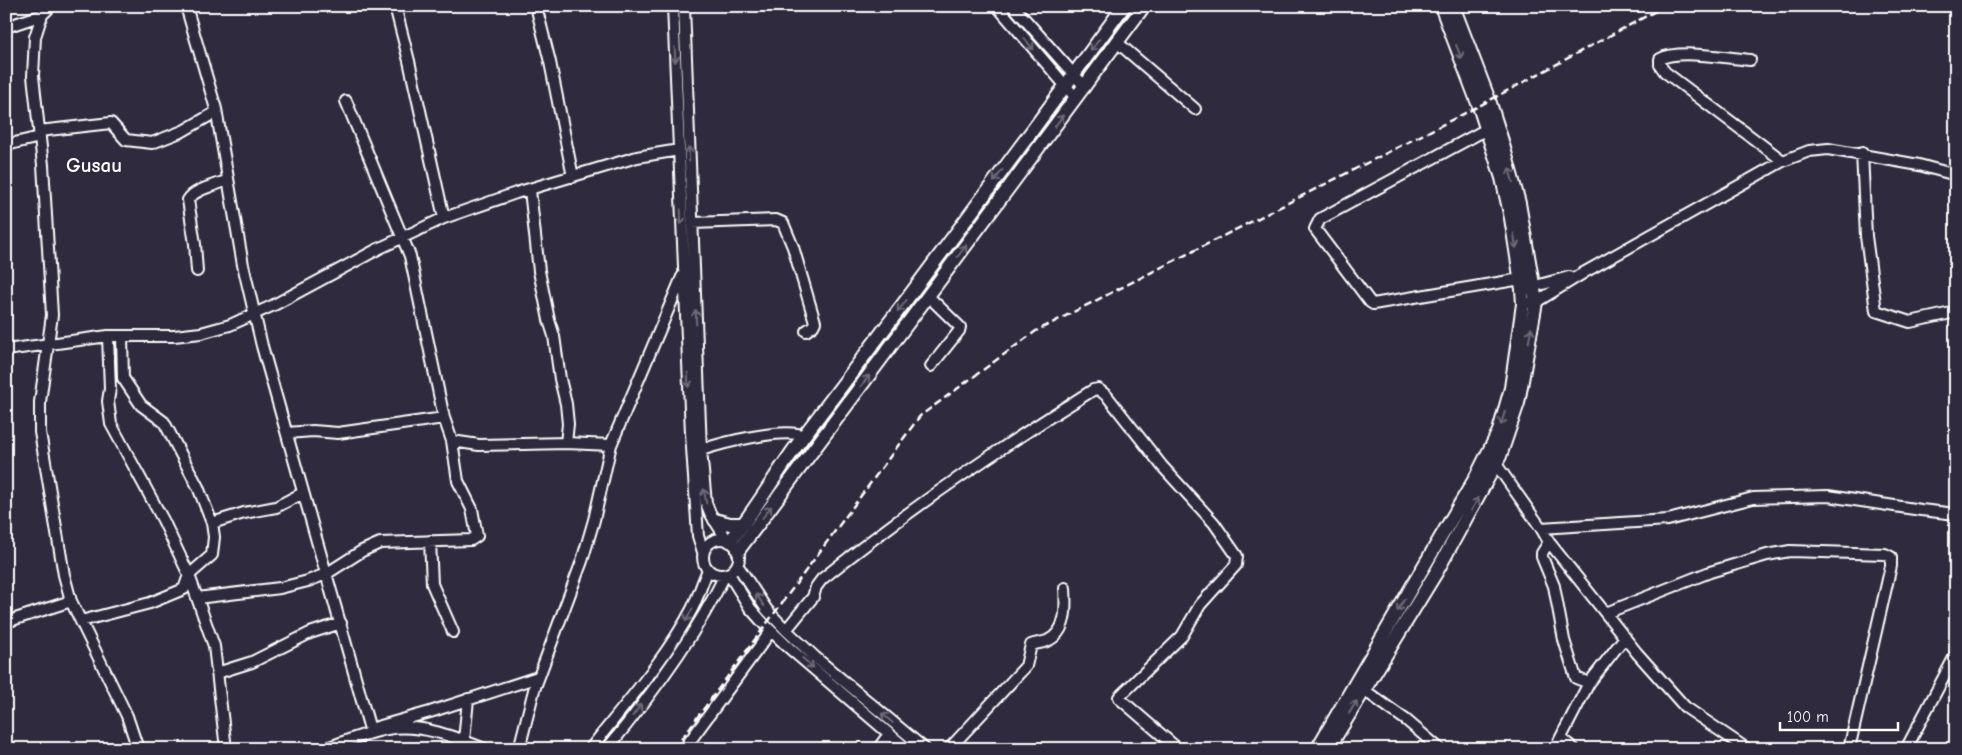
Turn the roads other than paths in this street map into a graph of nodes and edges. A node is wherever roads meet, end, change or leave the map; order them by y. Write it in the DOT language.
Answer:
graph roads {
  1 [pos="51,6"];
  2 [pos="186,6"];
  3 [pos="395,6"];
  4 [pos="536,6"];
  5 [pos="673,6"];
  6 [pos="684,6"];
  7 [pos="997,6"];
  8 [pos="1013,6"];
  9 [pos="1124,6"];
  10 [pos="1144,6"];
  11 [pos="1441,6"];
  12 [pos="1453,6"];
  13 [pos="42,15"];
  14 [pos="6,27"];
  15 [pos="1118,43"];
  16 [pos="1750,60"];
  17 [pos="1073,75"];
  18 [pos="1064,86"];
  19 [pos="1085,87"];
  20 [pos="1076,98"];
  21 [pos="346,101"];
  22 [pos="1194,109"];
  23 [pos="216,112"];
  24 [pos="1487,129"];
  25 [pos="40,134"];
  26 [pos="6,146"];
  27 [pos="679,150"];
  28 [pos="1862,153"];
  29 [pos="1782,161"];
  30 [pos="1956,175"];
  31 [pos="573,177"];
  32 [pos="228,180"];
  33 [pos="530,190"];
  34 [pos="444,218"];
  35 [pos="692,223"];
  36 [pos="403,238"];
  37 [pos="197,271"];
  38 [pos="1584,272"];
  39 [pos="683,273"];
  40 [pos="1526,285"];
  41 [pos="928,296"];
  42 [pos="1536,302"];
  43 [pos="1523,304"];
  44 [pos="1956,312"];
  45 [pos="254,314"];
  46 [pos="806,331"];
  47 [pos="108,336"];
  48 [pos="122,336"];
  49 [pos="49,344"];
  50 [pos="6,350"];
  51 [pos="931,366"];
  52 [pos="444,418"];
  53 [pos="287,433"];
  54 [pos="804,436"];
  55 [pos="452,441"];
  56 [pos="566,443"];
  57 [pos="611,445"];
  58 [pos="701,450"];
  59 [pos="1496,464"];
  60 [pos="303,493"];
  61 [pos="1956,514"];
  62 [pos="715,520"];
  63 [pos="212,523"];
  64 [pos="744,524"];
  65 [pos="1542,528"];
  66 [pos="430,541"];
  67 [pos="1549,542"];
  68 [pos="732,544"];
  69 [pos="703,552"];
  70 [pos="738,566"];
  71 [pos="708,570"];
  72 [pos="326,574"];
  73 [pos="727,574"];
  74 [pos="189,575"];
  75 [pos="1065,588"];
  76 [pos="197,598"];
  77 [pos="71,600"];
  78 [pos="1606,613"];
  79 [pos="81,621"];
  80 [pos="6,622"];
  81 [pos="341,623"];
  82 [pos="786,630"];
  83 [pos="771,631"];
  84 [pos="453,632"];
  85 [pos="1625,637"];
  86 [pos="1956,654"];
  87 [pos="217,673"];
  88 [pos="538,677"];
  89 [pos="1589,684"];
  90 [pos="1364,690"];
  91 [pos="468,699"];
  92 [pos="370,731"];
  93 [pos="889,734"];
  94 [pos="1561,738"];
  95 [pos="464,741"];
  96 [pos="902,747"];
  97 [pos="138,749"];
  98 [pos="226,749"];
  99 [pos="324,749"];
  100 [pos="485,749"];
  101 [pos="519,749"];
  102 [pos="590,749"];
  103 [pos="607,749"];
  104 [pos="684,749"];
  105 [pos="878,749"];
  106 [pos="925,749"];
  107 [pos="949,749"];
  108 [pos="1178,749"];
  109 [pos="1317,749"];
  110 [pos="1328,749"];
  111 [pos="1440,749"];
  112 [pos="1555,749"];
  113 [pos="1574,749"];
  114 [pos="1747,749"];
  115 [pos="1850,749"];
  116 [pos="1906,749"];
  1 -- 13 [label="street"];
  2 -- 23 [label="street"];
  3 -- 34 [label="street"];
  4 -- 31 [label="street"];
  5 -- 27 [label="street, one-way"];
  35 -- 6 [label="street, one-way"];
  7 -- 18 [label="street, one-way"];
  8 -- 17 [label="street"];
  9 -- 17 [label="main road, one-way"];
  10 -- 15 [label="main road"];
  11 -- 24 [label="main road, one-way"];
  40 -- 12 [label="main road, one-way"];
  13 -- 14 [label="street"];
  13 -- 25 [label="street"];
  15 -- 19 [label="main road"];
  15 -- 22 [label="street"];
  16 -- 29 [label="street"];
  17 -- 18 [label="main road"];
  17 -- 19 [label="street"];
  18 -- 20 [label="street"];
  18 -- 54 [label="main road, one-way"];
  19 -- 20 [label="main road"];
  41 -- 20 [label="main road, one-way"];
  21 -- 36 [label="street"];
  23 -- 25 [label="street"];
  23 -- 32 [label="street"];
  24 -- 40 [label="main road, one-way"];
  24 -- 40 [label="street"];
  25 -- 26 [label="street"];
  25 -- 49 [label="street"];
  27 -- 31 [label="street"];
  27 -- 39 [label="street, one-way"];
  28 -- 29 [label="street"];
  28 -- 30 [label="street"];
  28 -- 44 [label="street"];
  29 -- 38 [label="street"];
  31 -- 33 [label="street"];
  32 -- 37 [label="street"];
  32 -- 45 [label="street"];
  33 -- 34 [label="street"];
  33 -- 56 [label="street"];
  34 -- 36 [label="street"];
  35 -- 46 [label="street"];
  58 -- 35 [label="street, one-way"];
  36 -- 45 [label="street"];
  36 -- 52 [label="street"];
  38 -- 40 [label="street"];
  38 -- 42 [label="street"];
  39 -- 57 [label="street"];
  39 -- 69 [label="street, one-way"];
  40 -- 42 [label="main road"];
  40 -- 43 [label="main road"];
  41 -- 51 [label="street"];
  68 -- 41 [label="main road, one-way"];
  42 -- 43 [label="street"];
  59 -- 42 [label="main road, one-way"];
  43 -- 109 [label="main road, one-way"];
  45 -- 48 [label="street"];
  45 -- 53 [label="street"];
  47 -- 48 [label="street"];
  47 -- 49 [label="street"];
  47 -- 74 [label="street"];
  48 -- 63 [label="street"];
  49 -- 50 [label="street"];
  49 -- 77 [label="street"];
  52 -- 53 [label="street"];
  52 -- 55 [label="street"];
  53 -- 60 [label="street"];
  54 -- 58 [label="street"];
  54 -- 64 [label="main road"];
  55 -- 56 [label="street"];
  55 -- 66 [label="street"];
  56 -- 57 [label="street"];
  57 -- 88 [label="street"];
  62 -- 58 [label="street, one-way"];
  59 -- 65 [label="street"];
  90 -- 59 [label="main road, one-way"];
  60 -- 63 [label="street"];
  60 -- 72 [label="street"];
  61 -- 65 [label="street"];
  62 -- 64 [label="main road"];
  62 -- 68 [label="street"];
  63 -- 74 [label="street"];
  64 -- 68 [label="main road"];
  65 -- 67 [label="street"];
  66 -- 72 [label="street"];
  66 -- 84 [label="street"];
  67 -- 78 [label="street"];
  67 -- 89 [label="street"];
  68 -- 69 [label="street"];
  68 -- 70 [label="street"];
  69 -- 71 [label="street"];
  70 -- 73 [label="street"];
  82 -- 70 [label="street, one-way"];
  71 -- 73 [label="street"];
  71 -- 102 [label="street, one-way"];
  72 -- 76 [label="street"];
  72 -- 81 [label="street"];
  73 -- 83 [label="street"];
  103 -- 73 [label="street, one-way"];
  74 -- 76 [label="street"];
  74 -- 79 [label="street"];
  75 -- 107 [label="street"];
  76 -- 87 [label="street"];
  77 -- 79 [label="street"];
  77 -- 80 [label="street"];
  78 -- 85 [label="street"];
  78 -- 115 [label="street"];
  79 -- 97 [label="street"];
  81 -- 87 [label="street"];
  81 -- 92 [label="street"];
  106 -- 82 [label="street, one-way"];
  82 -- 108 [label="street"];
  83 -- 93 [label="street, one-way"];
  83 -- 104 [label="street"];
  85 -- 89 [label="street"];
  85 -- 114 [label="street"];
  86 -- 116 [label="street"];
  87 -- 98 [label="street"];
  88 -- 91 [label="street"];
  88 -- 101 [label="street"];
  89 -- 94 [label="street"];
  110 -- 90 [label="main road, one-way"];
  90 -- 111 [label="street"];
  91 -- 92 [label="street"];
  91 -- 95 [label="street"];
  92 -- 95 [label="street"];
  92 -- 99 [label="street"];
  93 -- 96 [label="street"];
  93 -- 105 [label="street"];
  94 -- 112 [label="street"];
  94 -- 113 [label="street"];
  95 -- 100 [label="street"];
}
